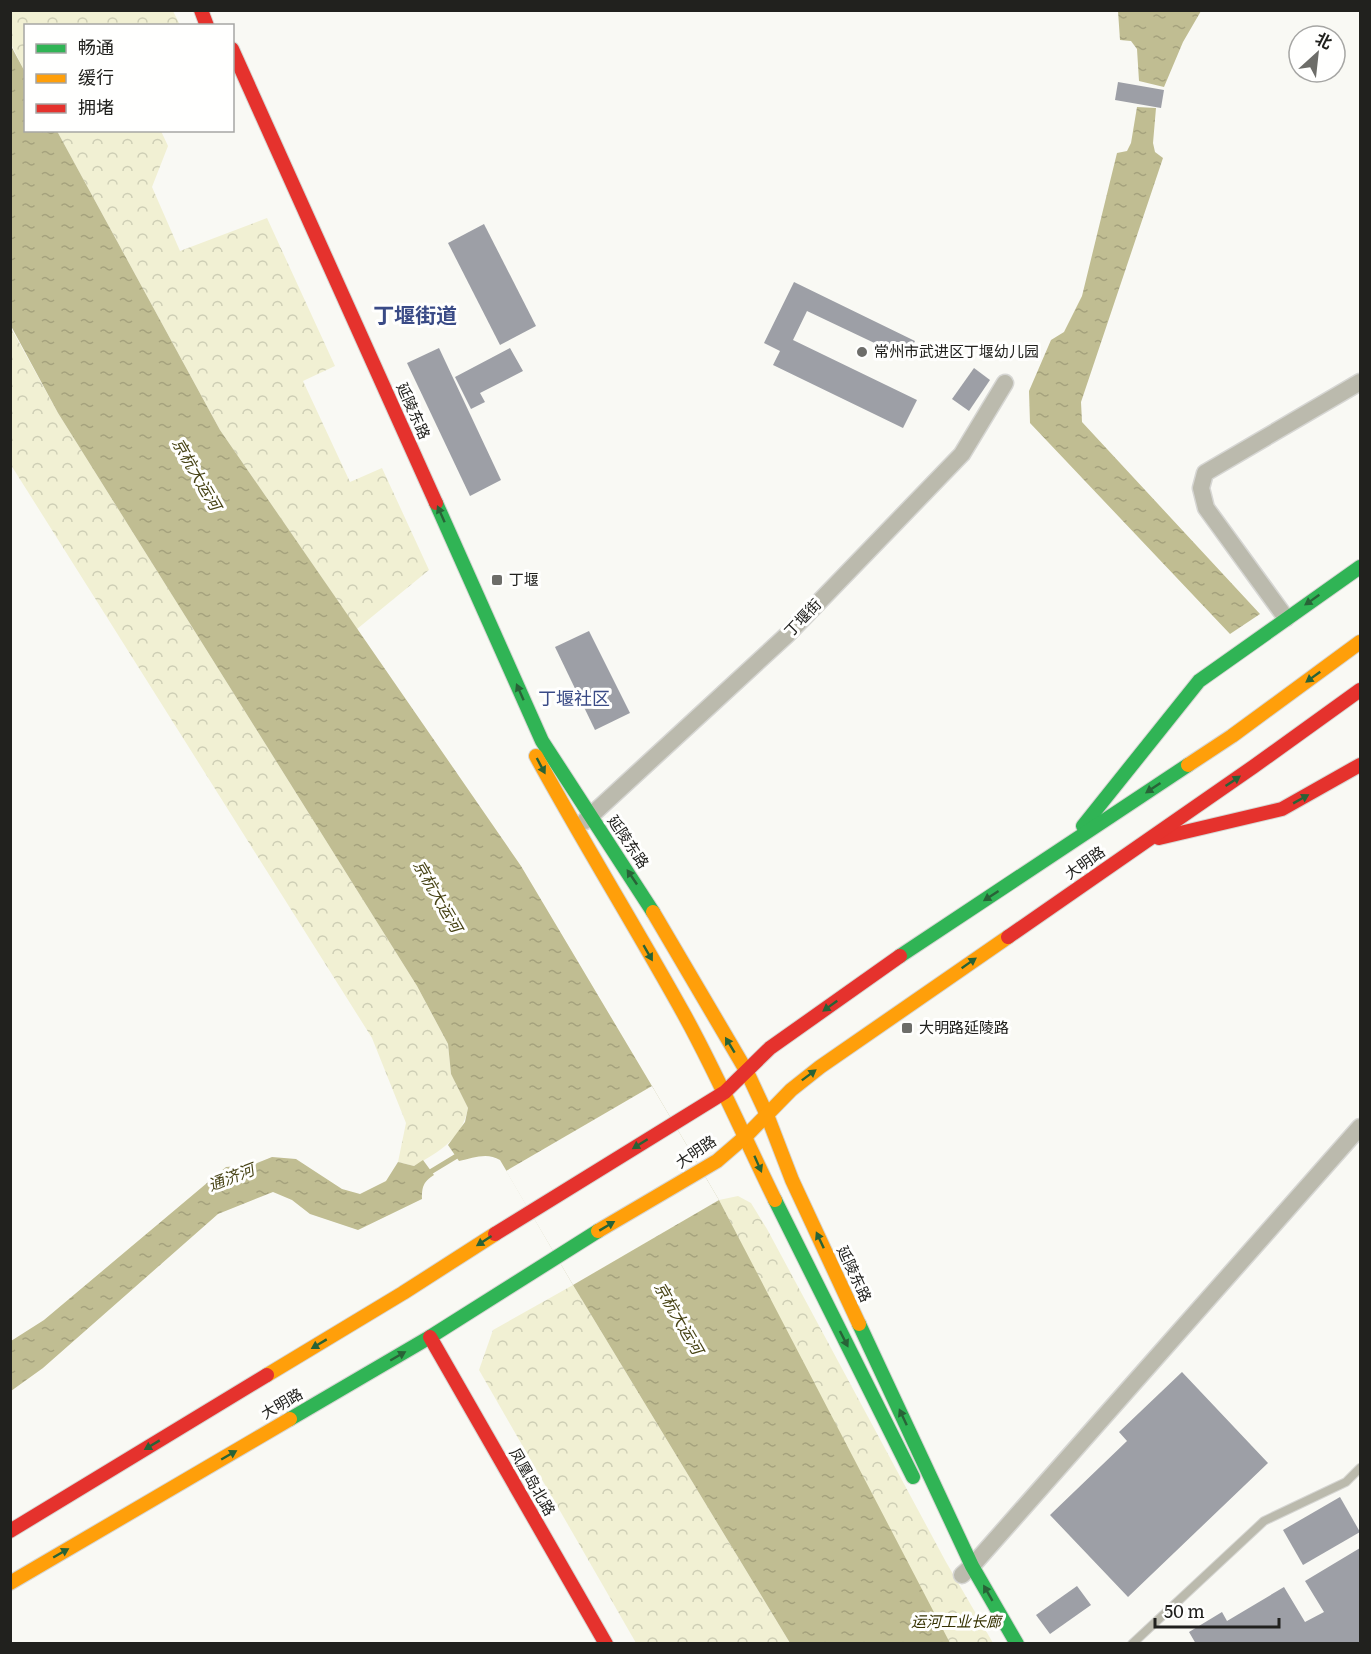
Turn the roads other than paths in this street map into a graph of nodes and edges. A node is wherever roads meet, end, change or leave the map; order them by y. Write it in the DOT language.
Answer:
graph roads {
  1 [pos="215,10"];
  2 [pos="221,24"];
  3 [pos="234,53"];
  4 [pos="234,85"];
  5 [pos="1360,382"];
  6 [pos="1005,383"];
  7 [pos="392,438"];
  8 [pos="1360,567"];
  9 [pos="1286,618"];
  10 [pos="1360,642"];
  11 [pos="1360,690"];
  12 [pos="526,739"];
  13 [pos="1360,765"];
  14 [pos="590,815"];
  15 [pos="576,830"];
  16 [pos="1144,842"];
  17 [pos="1067,846"];
  18 [pos="747,1072"];
  19 [pos="725,1092"];
  20 [pos="767,1115"];
  21 [pos="1360,1127"];
  22 [pos="746,1136"];
  23 [pos="430,1337"];
  24 [pos="1360,1468"];
  25 [pos="919,1489"];
  26 [pos="10,1531"];
  27 [pos="946,1543"];
  28 [pos="967,1570"];
  29 [pos="10,1583"];
  30 [pos="606,1644"];
  31 [pos="1002,1644"];
  32 [pos="1017,1644"];
  33 [pos="1132,1644"];
  1 -- 2 [label="main road"];
  14 -- 3 [label="main road, 延陵东路, one-way"];
  4 -- 7 [label="main road, 延陵东路"];
  5 -- 9 [label="street"];
  6 -- 14 [label="street, 丁堰街"];
  8 -- 9 [label="main road, one-way"];
  9 -- 17 [label="main road"];
  10 -- 17 [label="main road, 大明路, one-way"];
  16 -- 11 [label="main road, 大明路, one-way"];
  12 -- 15 [label="main road, one-way"];
  16 -- 13 [label="main road, one-way"];
  14 -- 15 [label="street, 丁堰街"];
  18 -- 14 [label="main road, 延陵东路, one-way"];
  15 -- 19 [label="main road, one-way"];
  20 -- 16 [label="main road, 大明路, one-way"];
  17 -- 18 [label="main road, 大明路, one-way"];
  18 -- 19 [label="main road, 大明路"];
  18 -- 20 [label="main road, 延陵东路"];
  19 -- 22 [label="main road"];
  19 -- 26 [label="main road, 大明路, one-way"];
  20 -- 22 [label="main road, 大明路"];
  28 -- 20 [label="main road, 延陵东路, one-way"];
  21 -- 28 [label="street"];
  23 -- 22 [label="main road, 大明路, one-way"];
  22 -- 25 [label="main road, one-way"];
  29 -- 23 [label="main road, 大明路, one-way"];
  23 -- 30 [label="main road, 凤凰岛北路"];
  24 -- 33 [label="lane"];
  27 -- 28 [label="main road, 延陵东路"];
  28 -- 31 [label="main road, 延陵东路"];
  32 -- 28 [label="main road, 延陵东路, one-way"];
}
